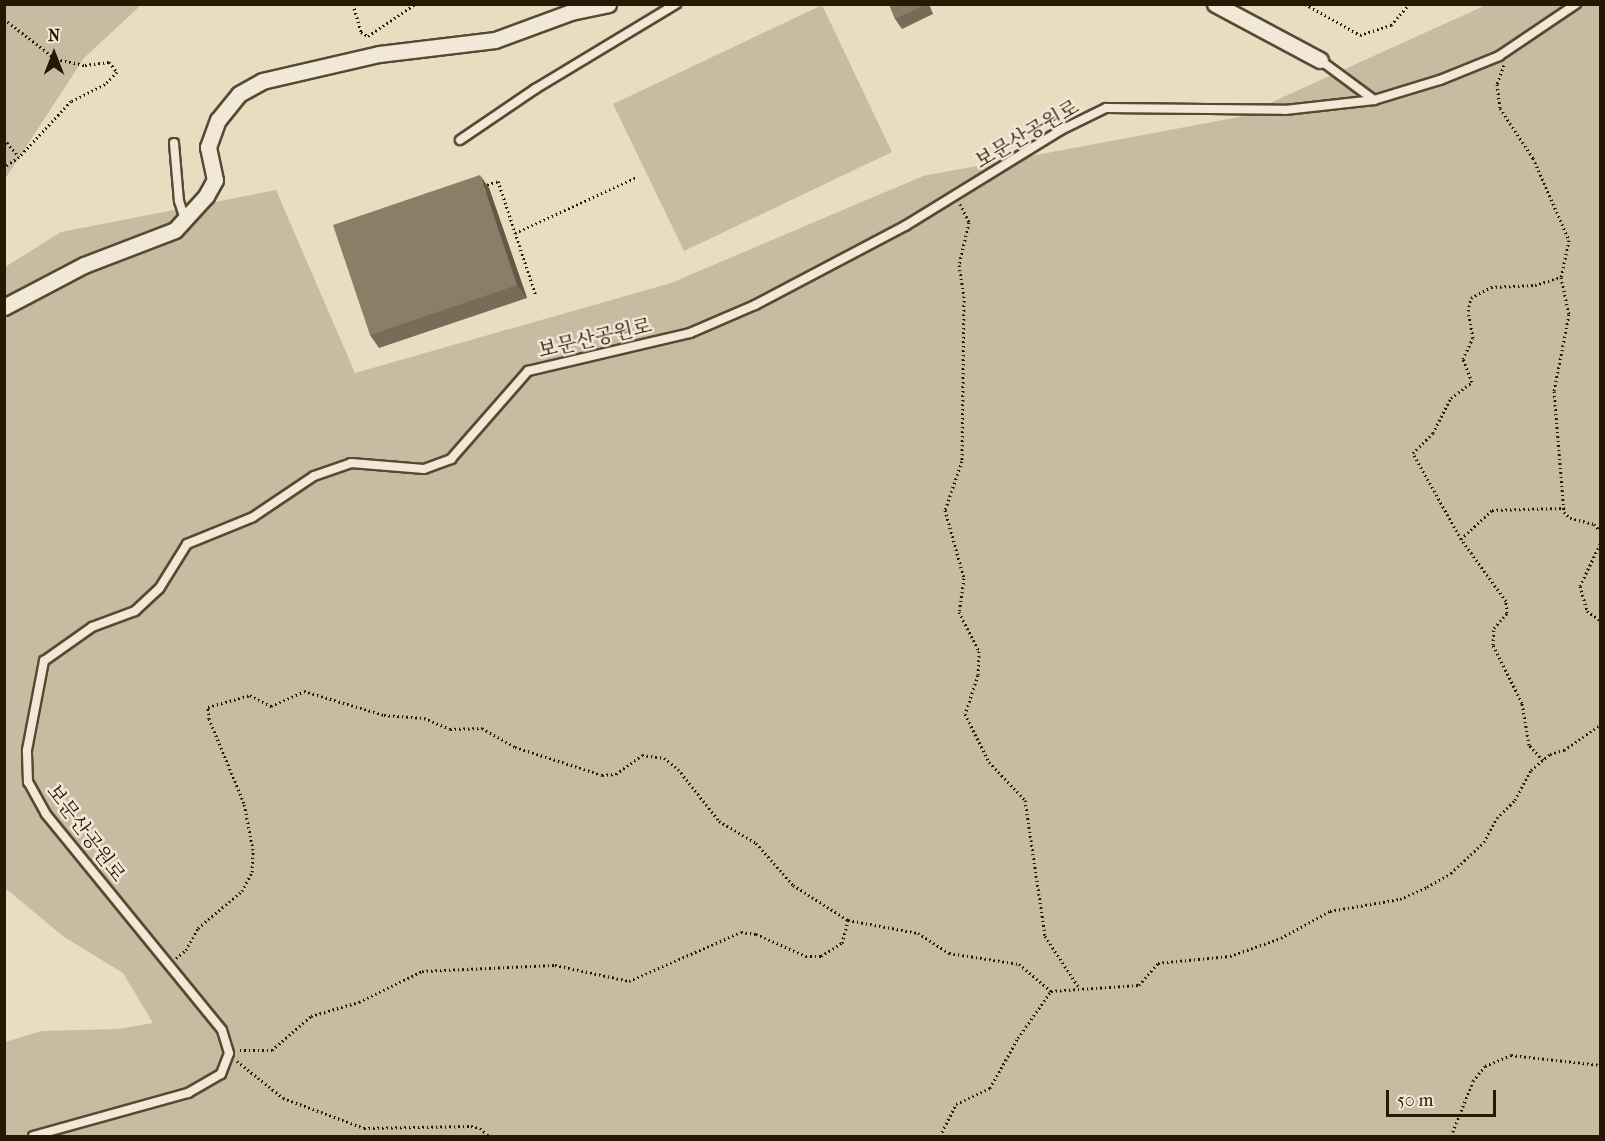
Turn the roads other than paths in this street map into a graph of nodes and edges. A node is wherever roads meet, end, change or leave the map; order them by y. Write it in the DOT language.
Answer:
graph roads {
  1 [pos="608,4"];
  2 [pos="675,4"];
  3 [pos="1215,4"];
  4 [pos="1576,4"];
  5 [pos="1320,60"];
  6 [pos="1374,100"];
  7 [pos="460,140"];
  8 [pos="174,143"];
  9 [pos="185,219"];
  10 [pos="4,307"];
  11 [pos="33,1137"];
  1 -- 9 [label="street"];
  2 -- 7 [label="lane"];
  3 -- 5 [label="street"];
  4 -- 6 [label="lane, 보문산공원로"];
  5 -- 6 [label="lane"];
  6 -- 11 [label="lane, 보문산공원로"];
  8 -- 9 [label="lane"];
  9 -- 10 [label="street"];
}
